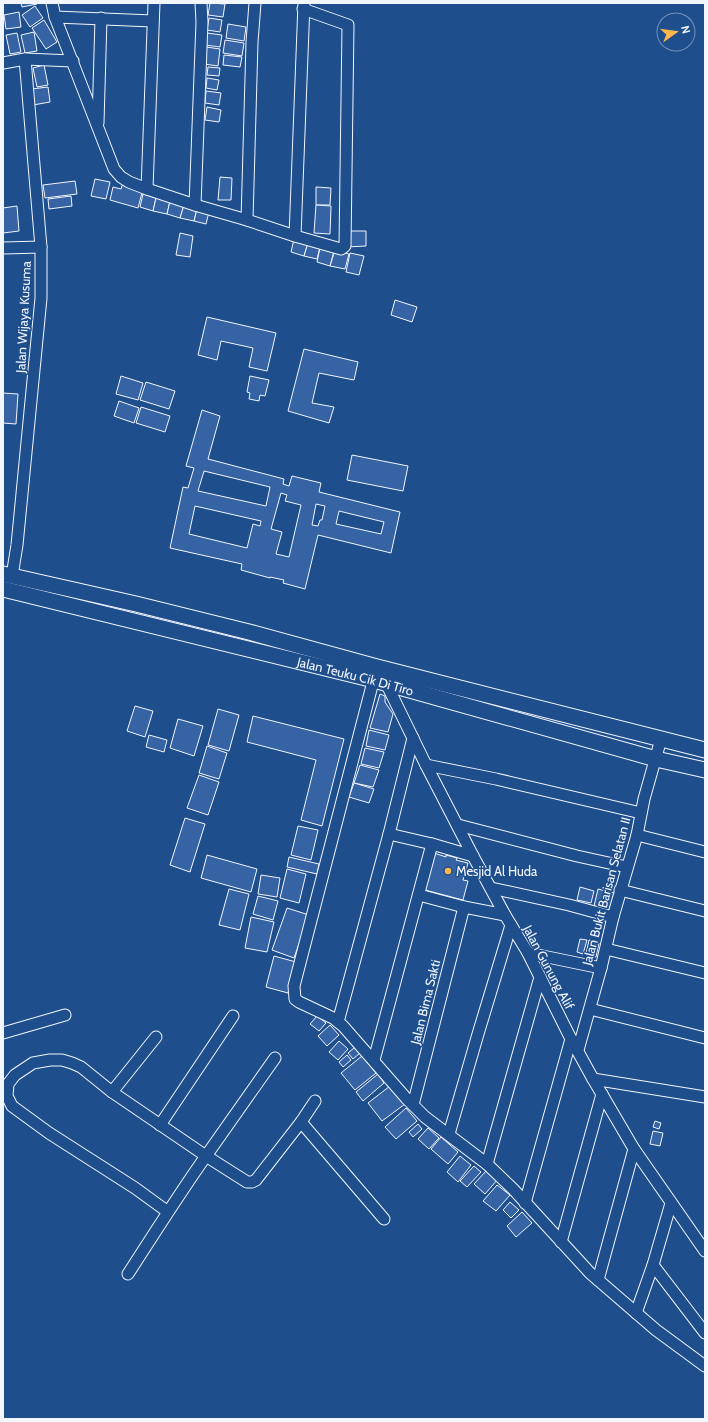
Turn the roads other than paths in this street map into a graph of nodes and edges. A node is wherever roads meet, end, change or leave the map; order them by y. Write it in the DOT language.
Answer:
graph roads {
  1 [pos="52,3"];
  2 [pos="154,3"];
  3 [pos="202,3"];
  4 [pos="254,3"];
  5 [pos="303,6"];
  6 [pos="55,17"];
  7 [pos="101,18"];
  8 [pos="153,21"];
  9 [pos="25,59"];
  10 [pos="73,61"];
  11 [pos="3,63"];
  12 [pos="98,129"];
  13 [pos="146,189"];
  14 [pos="195,205"];
  15 [pos="247,220"];
  16 [pos="295,236"];
  17 [pos="3,248"];
  18 [pos="41,248"];
  19 [pos="8,575"];
  20 [pos="3,589"];
  21 [pos="70,589"];
  22 [pos="68,605"];
  23 [pos="379,678"];
  24 [pos="413,738"];
  25 [pos="661,739"];
  26 [pos="705,750"];
  27 [pos="656,759"];
  28 [pos="426,765"];
  29 [pos="705,770"];
  30 [pos="641,813"];
  31 [pos="458,825"];
  32 [pos="389,834"];
  33 [pos="637,834"];
  34 [pos="432,844"];
  35 [pos="705,852"];
  36 [pos="473,856"];
  37 [pos="627,867"];
  38 [pos="491,888"];
  39 [pos="620,890"];
  40 [pos="419,895"];
  41 [pos="464,907"];
  42 [pos="705,912"];
  43 [pos="505,915"];
  44 [pos="613,917"];
  45 [pos="511,925"];
  46 [pos="606,949"];
  47 [pos="528,953"];
  48 [pos="601,968"];
  49 [pos="705,974"];
  50 [pos="540,977"];
  51 [pos="590,1008"];
  52 [pos="65,1015"];
  53 [pos="233,1016"];
  54 [pos="338,1022"];
  55 [pos="3,1033"];
  56 [pos="156,1037"];
  57 [pos="705,1038"];
  58 [pos="571,1039"];
  59 [pos="578,1050"];
  60 [pos="275,1058"];
  61 [pos="374,1060"];
  62 [pos="593,1079"];
  63 [pos="112,1092"];
  64 [pos="602,1094"];
  65 [pos="705,1097"];
  66 [pos="315,1101"];
  67 [pos="413,1105"];
  68 [pos="301,1122"];
  69 [pos="160,1125"];
  70 [pos="449,1134"];
  71 [pos="634,1149"];
  72 [pos="206,1156"];
  73 [pos="487,1164"];
  74 [pos="525,1203"];
  75 [pos="671,1203"];
  76 [pos="168,1212"];
  77 [pos="384,1219"];
  78 [pos="561,1242"];
  79 [pos="705,1251"];
  80 [pos="653,1265"];
  81 [pos="128,1274"];
  82 [pos="598,1280"];
  83 [pos="636,1313"];
  84 [pos="705,1333"];
  85 [pos="705,1366"];
  1 -- 6 [label="street"];
  2 -- 8 [label="street"];
  3 -- 14 [label="street"];
  4 -- 15 [label="street"];
  5 -- 16 [label="street"];
  5 -- 16 [label="street"];
  6 -- 7 [label="street"];
  6 -- 10 [label="street"];
  7 -- 8 [label="street"];
  7 -- 12 [label="street"];
  8 -- 13 [label="street"];
  9 -- 10 [label="street"];
  9 -- 11 [label="street"];
  9 -- 18 [label="street, Jalan Wijaya Kusuma"];
  10 -- 12 [label="street"];
  12 -- 13 [label="street"];
  13 -- 14 [label="street"];
  14 -- 15 [label="street"];
  15 -- 16 [label="street"];
  17 -- 18 [label="street"];
  18 -- 19 [label="street, Jalan Wijaya Kusuma"];
  19 -- 21 [label="street, Jalan Teuku Cik Di Tiro"];
  20 -- 22 [label="street, Jalan Teuku Cik Di Tiro"];
  21 -- 22 [label="street"];
  21 -- 23 [label="street, Jalan Teuku Cik Di Tiro"];
  22 -- 23 [label="street, Jalan Teuku Cik Di Tiro"];
  23 -- 24 [label="street, Jalan Gunung Alif"];
  23 -- 25 [label="street, Jalan Teuku Cik Di Tiro"];
  23 -- 27 [label="street, Jalan Teuku Cik Di Tiro"];
  23 -- 54 [label="street"];
  24 -- 28 [label="street, Jalan Gunung Alif"];
  24 -- 32 [label="street"];
  25 -- 26 [label="street, Jalan Teuku Cik Di Tiro"];
  25 -- 27 [label="street, Jalan Bukit Barisan Selatan II"];
  27 -- 29 [label="street, Jalan Teuku Cik Di Tiro"];
  27 -- 30 [label="street, Jalan Bukit Barisan Selatan II"];
  28 -- 30 [label="street"];
  28 -- 31 [label="street, Jalan Gunung Alif"];
  30 -- 33 [label="street, Jalan Bukit Barisan Selatan II"];
  31 -- 36 [label="street, Jalan Gunung Alif"];
  31 -- 37 [label="street"];
  32 -- 34 [label="street"];
  32 -- 54 [label="street"];
  33 -- 35 [label="street"];
  33 -- 37 [label="street, Jalan Bukit Barisan Selatan II"];
  34 -- 36 [label="street"];
  34 -- 40 [label="street"];
  36 -- 38 [label="street, Jalan Gunung Alif"];
  37 -- 39 [label="street, Jalan Bukit Barisan Selatan II"];
  38 -- 43 [label="street, Jalan Gunung Alif"];
  38 -- 44 [label="street"];
  39 -- 42 [label="street"];
  39 -- 44 [label="street, Jalan Bukit Barisan Selatan II"];
  40 -- 41 [label="street"];
  40 -- 61 [label="street"];
  41 -- 43 [label="street"];
  41 -- 67 [label="street, Jalan Bima Sakti"];
  43 -- 45 [label="street, Jalan Gunung Alif"];
  44 -- 46 [label="street, Jalan Bukit Barisan Selatan II"];
  45 -- 47 [label="street, Jalan Gunung Alif"];
  45 -- 70 [label="street"];
  46 -- 48 [label="street, Jalan Bukit Barisan Selatan II"];
  46 -- 49 [label="street"];
  47 -- 48 [label="street"];
  47 -- 50 [label="street, Jalan Gunung Alif"];
  48 -- 51 [label="street, Jalan Bukit Barisan Selatan II"];
  50 -- 58 [label="street, Jalan Gunung Alif"];
  50 -- 73 [label="street"];
  51 -- 57 [label="street"];
  51 -- 59 [label="street, Jalan Bukit Barisan Selatan II"];
  52 -- 55 [label="street"];
  53 -- 69 [label="street"];
  54 -- 61 [label="street"];
  56 -- 63 [label="street"];
  58 -- 59 [label="street, Jalan Gunung Alif"];
  58 -- 74 [label="street"];
  59 -- 62 [label="street, Jalan Gunung Alif"];
  60 -- 72 [label="street"];
  61 -- 67 [label="street"];
  62 -- 64 [label="street, Jalan Gunung Alif"];
  62 -- 65 [label="street"];
  63 -- 69 [label="street"];
  63 -- 76 [label="street"];
  64 -- 71 [label="street, Jalan Gunung Alif"];
  64 -- 78 [label="street"];
  66 -- 68 [label="street"];
  67 -- 70 [label="street"];
  68 -- 72 [label="street"];
  68 -- 77 [label="street"];
  69 -- 72 [label="street"];
  70 -- 73 [label="street"];
  71 -- 75 [label="street, Jalan Gunung Alif"];
  71 -- 82 [label="street"];
  72 -- 76 [label="street"];
  73 -- 74 [label="street"];
  74 -- 78 [label="street"];
  75 -- 79 [label="street, Jalan Gunung Alif"];
  75 -- 80 [label="street"];
  76 -- 81 [label="street"];
  78 -- 82 [label="street"];
  80 -- 83 [label="street"];
  80 -- 84 [label="street"];
  82 -- 83 [label="street"];
  83 -- 85 [label="street"];
}
